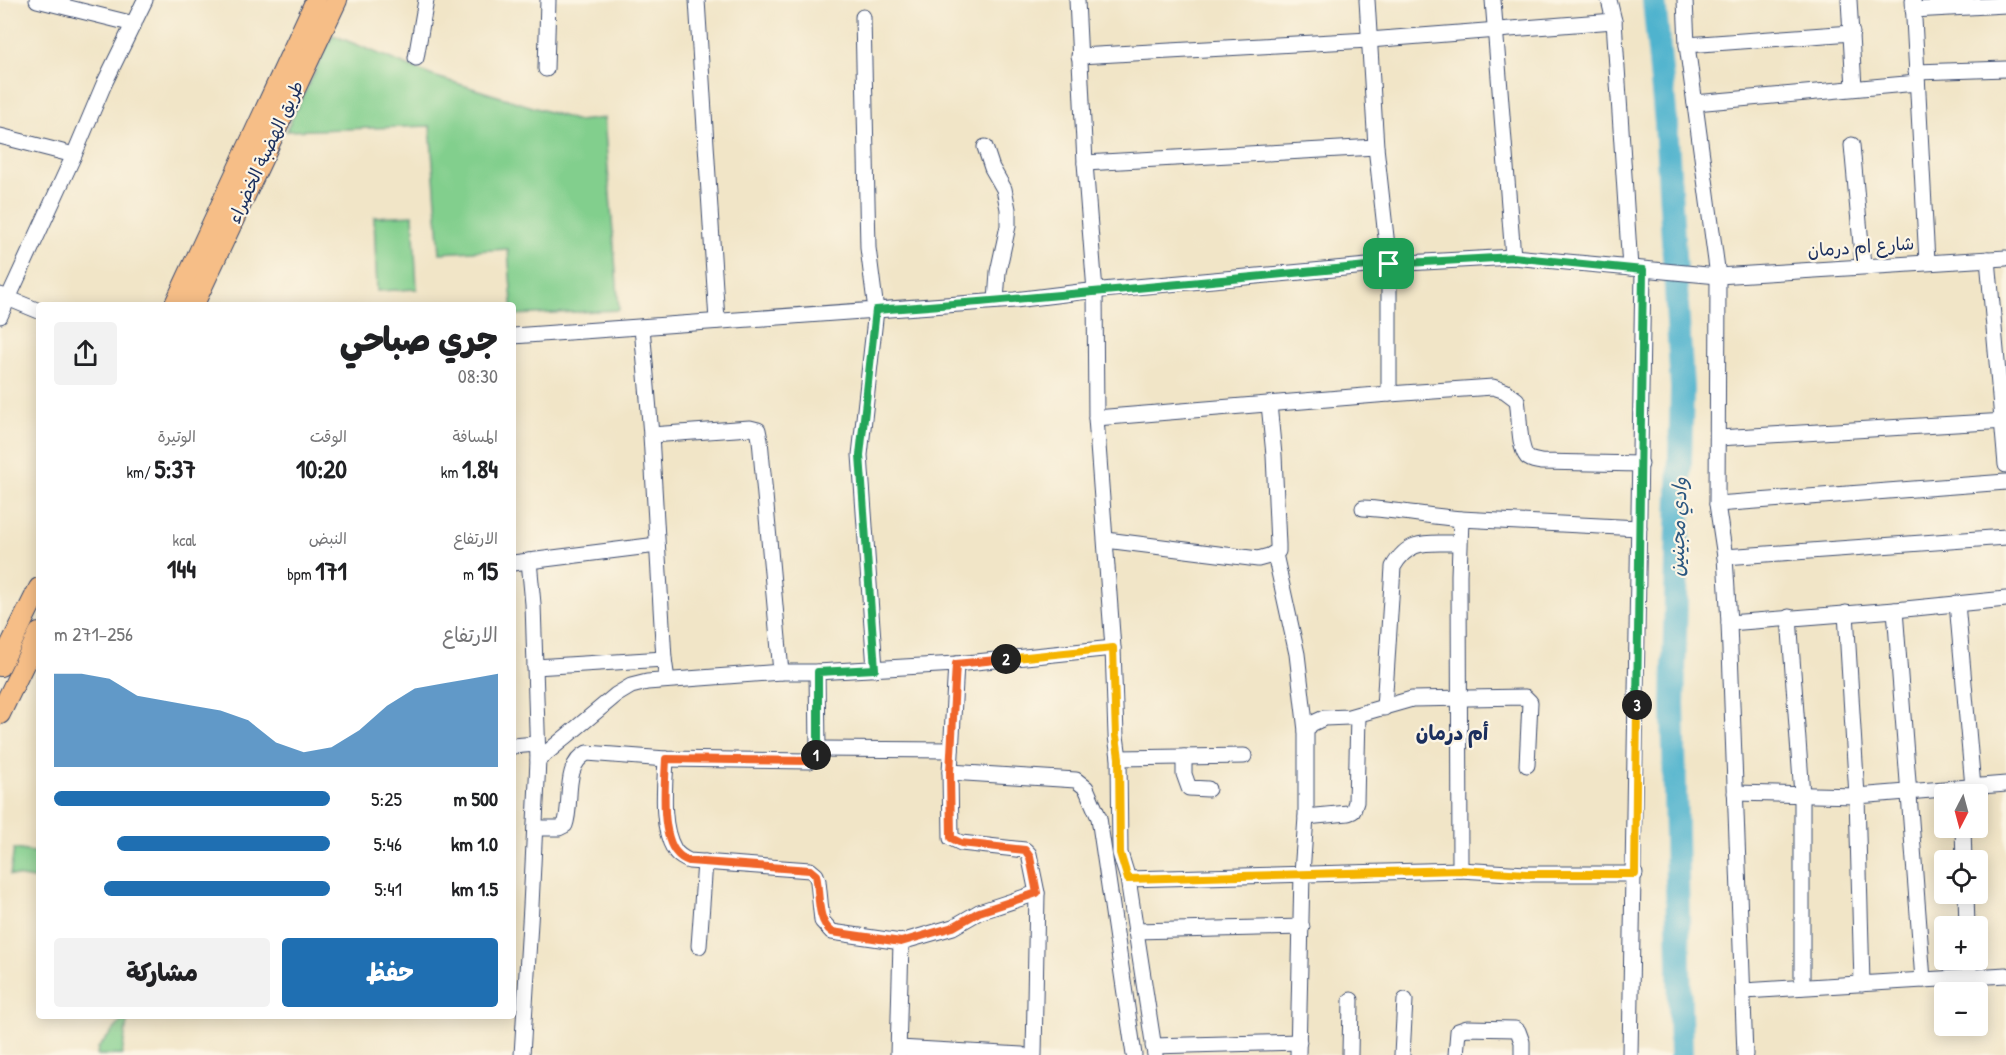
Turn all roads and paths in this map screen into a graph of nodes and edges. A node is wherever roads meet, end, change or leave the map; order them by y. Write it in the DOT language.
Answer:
graph roads {
  1 [pos="37,0"];
  2 [pos="145,0"];
  3 [pos="337,0"];
  4 [pos="426,0"];
  5 [pos="548,0"];
  6 [pos="697,0"];
  7 [pos="1077,0"];
  8 [pos="1367,0"];
  9 [pos="1493,0"];
  10 [pos="1609,0"];
  11 [pos="1685,0"];
  12 [pos="1849,0"];
  13 [pos="312,1"];
  14 [pos="1999,4"];
  15 [pos="1913,5"];
  16 [pos="862,17"];
  17 [pos="1614,21"];
  18 [pos="134,24"];
  19 [pos="1495,31"];
  20 [pos="1852,33"];
  21 [pos="1369,40"];
  22 [pos="1688,45"];
  23 [pos="1079,56"];
  24 [pos="416,58"];
  25 [pos="546,69"];
  26 [pos="2006,69"];
  27 [pos="1917,78"];
  28 [pos="1854,88"];
  29 [pos="1695,103"];
  30 [pos="0,136"];
  31 [pos="1852,145"];
  32 [pos="985,147"];
  33 [pos="1376,147"];
  34 [pos="74,155"];
  35 [pos="1085,163"];
  36 [pos="1513,257"];
  37 [pos="2006,258"];
  38 [pos="1989,259"];
  39 [pos="1927,262"];
  40 [pos="1389,264"];
  41 [pos="1863,266"];
  42 [pos="1642,269"];
  43 [pos="1712,276"];
  44 [pos="204,283"];
  45 [pos="1095,291"];
  46 [pos="5,296"];
  47 [pos="996,301"];
  48 [pos="176,302"];
  49 [pos="195,302"];
  50 [pos="205,302"];
  51 [pos="36,309"];
  52 [pos="876,310"];
  53 [pos="2000,312"];
  54 [pos="0,316"];
  55 [pos="717,321"];
  56 [pos="642,327"];
  57 [pos="516,336"];
  58 [pos="2002,360"];
  59 [pos="1389,394"];
  60 [pos="1269,404"];
  61 [pos="1096,418"];
  62 [pos="2004,421"];
  63 [pos="651,435"];
  64 [pos="1718,438"];
  65 [pos="1641,464"];
  66 [pos="2006,465"];
  67 [pos="2006,482"];
  68 [pos="1718,504"];
  69 [pos="1363,508"];
  70 [pos="1461,519"];
  71 [pos="1639,528"];
  72 [pos="2006,537"];
  73 [pos="1106,540"];
  74 [pos="1459,543"];
  75 [pos="657,545"];
  76 [pos="1275,554"];
  77 [pos="1725,557"];
  78 [pos="529,561"];
  79 [pos="516,563"];
  80 [pos="36,594"];
  81 [pos="2006,599"];
  82 [pos="1957,603"];
  83 [pos="1895,610"];
  84 [pos="1846,613"];
  85 [pos="1789,617"];
  86 [pos="1729,623"];
  87 [pos="36,639"];
  88 [pos="1113,648"];
  89 [pos="664,659"];
  90 [pos="956,664"];
  91 [pos="0,666"];
  92 [pos="535,667"];
  93 [pos="875,669"];
  94 [pos="781,672"];
  95 [pos="818,672"];
  96 [pos="667,680"];
  97 [pos="1458,697"];
  98 [pos="1384,708"];
  99 [pos="0,714"];
  100 [pos="1358,715"];
  101 [pos="1306,731"];
  102 [pos="536,744"];
  103 [pos="516,746"];
  104 [pos="818,749"];
  105 [pos="951,750"];
  106 [pos="1244,756"];
  107 [pos="1184,757"];
  108 [pos="1119,758"];
  109 [pos="666,759"];
  110 [pos="538,760"];
  111 [pos="1527,765"];
  112 [pos="950,772"];
  113 [pos="1965,784"];
  114 [pos="2006,784"];
  115 [pos="1988,787"];
  116 [pos="1208,789"];
  117 [pos="1909,791"];
  118 [pos="1934,791"];
  119 [pos="1735,793"];
  120 [pos="1802,795"];
  121 [pos="1857,796"];
  122 [pos="1306,817"];
  123 [pos="535,828"];
  124 [pos="705,862"];
  125 [pos="1460,870"];
  126 [pos="1302,873"];
  127 [pos="1635,874"];
  128 [pos="1128,879"];
  129 [pos="1037,893"];
  130 [pos="1302,927"];
  131 [pos="1136,931"];
  132 [pos="901,942"];
  133 [pos="699,946"];
  134 [pos="1969,970"];
  135 [pos="2006,976"];
  136 [pos="1969,977"];
  137 [pos="1923,980"];
  138 [pos="1862,984"];
  139 [pos="1802,987"];
  140 [pos="1744,991"];
  141 [pos="1351,1000"];
  142 [pos="1405,1000"];
  143 [pos="1299,1048"];
  144 [pos="1226,1049"];
  145 [pos="1154,1050"];
  146 [pos="898,1051"];
  147 [pos="522,1055"];
  148 [pos="1022,1055"];
  149 [pos="1034,1055"];
  150 [pos="1134,1055"];
  151 [pos="1350,1055"];
  152 [pos="1402,1055"];
  153 [pos="1456,1055"];
  154 [pos="1522,1055"];
  155 [pos="1630,1055"];
  156 [pos="1745,1055"];
  1 -- 18 [label="street"];
  2 -- 18 [label="street"];
  3 -- 44 [label="main road, طريق الهضبة الخضراء"];
  4 -- 24 [label="street"];
  5 -- 25 [label="street"];
  6 -- 55 [label="street"];
  7 -- 23 [label="street"];
  8 -- 21 [label="street"];
  9 -- 19 [label="street"];
  10 -- 17 [label="street"];
  11 -- 22 [label="street"];
  12 -- 20 [label="street"];
  13 -- 48 [label="main road, طريق الهضبة الخضراء"];
  14 -- 15 [label="street"];
  15 -- 27 [label="street"];
  16 -- 52 [label="street"];
  17 -- 19 [label="street"];
  17 -- 42 [label="street"];
  18 -- 34 [label="street"];
  19 -- 21 [label="street"];
  19 -- 36 [label="street"];
  20 -- 22 [label="street"];
  20 -- 28 [label="street"];
  21 -- 23 [label="street"];
  21 -- 33 [label="street"];
  22 -- 29 [label="street"];
  23 -- 35 [label="street"];
  26 -- 27 [label="street"];
  27 -- 28 [label="street"];
  27 -- 39 [label="street"];
  28 -- 29 [label="street"];
  29 -- 43 [label="street"];
  30 -- 34 [label="street"];
  31 -- 41 [label="street"];
  32 -- 47 [label="street"];
  33 -- 35 [label="street"];
  33 -- 40 [label="street"];
  34 -- 46 [label="street"];
  35 -- 45 [label="street"];
  36 -- 40 [label="street, شارع ام درمان"];
  36 -- 42 [label="street, شارع ام درمان"];
  37 -- 38 [label="street, شارع ام درمان"];
  38 -- 39 [label="street, شارع ام درمان"];
  38 -- 53 [label="street"];
  39 -- 41 [label="street, شارع ام درمان"];
  40 -- 45 [label="street, شارع ام درمان"];
  40 -- 59 [label="street"];
  41 -- 43 [label="street, شارع ام درمان"];
  42 -- 43 [label="street, شارع ام درمان"];
  42 -- 65 [label="street"];
  43 -- 64 [label="street"];
  44 -- 49 [label="main road, طريق الهضبة الخضراء"];
  44 -- 50 [label="main road"];
  45 -- 47 [label="street, شارع ام درمان"];
  45 -- 61 [label="street"];
  46 -- 51 [label="street"];
  46 -- 54 [label="street"];
  47 -- 52 [label="street, شارع ام درمان"];
  52 -- 55 [label="street, شارع ام درمان"];
  52 -- 93 [label="street"];
  53 -- 58 [label="street"];
  55 -- 56 [label="street, شارع ام درمان"];
  56 -- 57 [label="street, شارع ام درمان"];
  56 -- 63 [label="street"];
  58 -- 62 [label="street"];
  59 -- 60 [label="street"];
  59 -- 65 [label="street"];
  60 -- 61 [label="street"];
  60 -- 76 [label="street"];
  61 -- 73 [label="street"];
  62 -- 64 [label="street"];
  62 -- 66 [label="street"];
  63 -- 75 [label="street"];
  63 -- 94 [label="street"];
  64 -- 68 [label="street"];
  65 -- 71 [label="street"];
  67 -- 68 [label="street"];
  68 -- 77 [label="street"];
  69 -- 70 [label="street"];
  70 -- 71 [label="street"];
  70 -- 74 [label="street"];
  71 -- 127 [label="street"];
  72 -- 77 [label="street"];
  73 -- 76 [label="street"];
  73 -- 88 [label="street"];
  74 -- 97 [label="street"];
  74 -- 98 [label="street"];
  75 -- 78 [label="street"];
  75 -- 89 [label="street"];
  76 -- 101 [label="street"];
  77 -- 86 [label="street"];
  78 -- 79 [label="street"];
  78 -- 92 [label="street"];
  80 -- 91 [label="main road"];
  81 -- 82 [label="street"];
  82 -- 83 [label="street"];
  82 -- 113 [label="street"];
  83 -- 84 [label="street"];
  83 -- 117 [label="street"];
  84 -- 85 [label="street"];
  84 -- 121 [label="street"];
  85 -- 86 [label="street"];
  85 -- 120 [label="street"];
  86 -- 119 [label="street"];
  87 -- 99 [label="main road"];
  88 -- 90 [label="street"];
  88 -- 108 [label="street"];
  89 -- 92 [label="street"];
  89 -- 96 [label="street"];
  90 -- 93 [label="street"];
  90 -- 105 [label="street"];
  92 -- 102 [label="street"];
  93 -- 95 [label="street"];
  94 -- 95 [label="street"];
  94 -- 96 [label="street"];
  95 -- 104 [label="street"];
  96 -- 110 [label="street"];
  97 -- 98 [label="street"];
  97 -- 111 [label="street"];
  97 -- 125 [label="street"];
  98 -- 100 [label="street"];
  100 -- 101 [label="street"];
  100 -- 122 [label="street"];
  101 -- 122 [label="street"];
  102 -- 103 [label="street"];
  102 -- 110 [label="street"];
  104 -- 105 [label="street"];
  104 -- 109 [label="street"];
  105 -- 112 [label="street"];
  106 -- 107 [label="street"];
  107 -- 108 [label="street"];
  107 -- 116 [label="street"];
  108 -- 128 [label="street"];
  109 -- 123 [label="street"];
  109 -- 124 [label="street"];
  110 -- 123 [label="street"];
  112 -- 129 [label="street"];
  112 -- 150 [label="street"];
  114 -- 115 [label="street"];
  117 -- 118 [label="street"];
  117 -- 121 [label="street"];
  117 -- 137 [label="street"];
  119 -- 120 [label="street"];
  119 -- 140 [label="street"];
  120 -- 121 [label="street"];
  120 -- 139 [label="street"];
  121 -- 138 [label="street"];
  122 -- 126 [label="street"];
  123 -- 147 [label="street"];
  124 -- 132 [label="street"];
  124 -- 133 [label="street"];
  125 -- 126 [label="street"];
  125 -- 127 [label="street"];
  126 -- 128 [label="street"];
  126 -- 130 [label="street"];
  127 -- 155 [label="street"];
  128 -- 131 [label="street"];
  129 -- 132 [label="street"];
  129 -- 149 [label="street"];
  130 -- 131 [label="street"];
  130 -- 143 [label="street"];
  131 -- 145 [label="street"];
  132 -- 146 [label="street"];
  134 -- 136 [label="street"];
  135 -- 136 [label="street"];
  136 -- 137 [label="street"];
  137 -- 138 [label="street"];
  138 -- 139 [label="street"];
  139 -- 140 [label="street"];
  140 -- 156 [label="street"];
  141 -- 151 [label="street"];
  142 -- 152 [label="street"];
  143 -- 144 [label="street"];
  144 -- 145 [label="street"];
  146 -- 148 [label="street"];
  153 -- 154 [label="street"];
}
